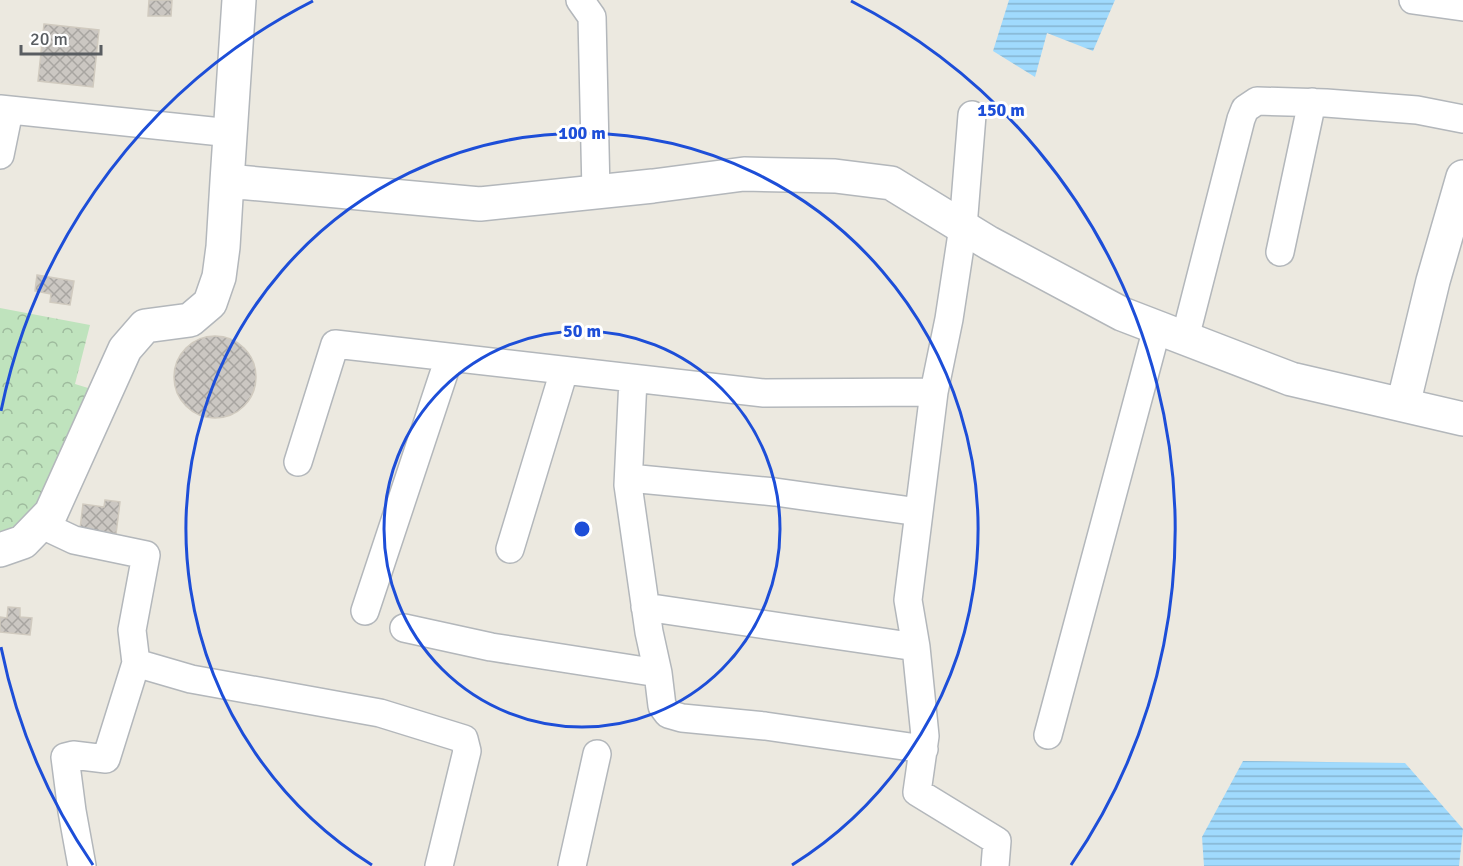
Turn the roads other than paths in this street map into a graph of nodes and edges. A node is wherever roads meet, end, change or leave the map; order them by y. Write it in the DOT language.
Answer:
graph roads {
  1 [pos="239,0"];
  2 [pos="580,0"];
  3 [pos="1413,0"];
  4 [pos="1463,7"];
  5 [pos="1312,102"];
  6 [pos="4,110"];
  7 [pos="972,115"];
  8 [pos="1463,119"];
  9 [pos="231,133"];
  10 [pos="0,155"];
  11 [pos="1463,177"];
  12 [pos="227,181"];
  13 [pos="596,192"];
  14 [pos="963,227"];
  15 [pos="1280,252"];
  16 [pos="1171,333"];
  17 [pos="449,358"];
  18 [pos="564,371"];
  19 [pos="633,379"];
  20 [pos="934,392"];
  21 [pos="1403,405"];
  22 [pos="1463,419"];
  23 [pos="298,462"];
  24 [pos="629,478"];
  25 [pos="919,512"];
  26 [pos="40,524"];
  27 [pos="510,549"];
  28 [pos="0,550"];
  29 [pos="645,607"];
  30 [pos="365,611"];
  31 [pos="404,628"];
  32 [pos="916,647"];
  33 [pos="136,663"];
  34 [pos="658,673"];
  35 [pos="1048,735"];
  36 [pos="924,749"];
  37 [pos="597,754"];
  38 [pos="82,866"];
  39 [pos="439,866"];
  40 [pos="572,866"];
  41 [pos="994,866"];
  1 -- 9 [label="street"];
  2 -- 13 [label="street"];
  3 -- 4 [label="street"];
  5 -- 8 [label="street"];
  5 -- 15 [label="street"];
  5 -- 16 [label="street"];
  6 -- 9 [label="street"];
  6 -- 10 [label="street"];
  7 -- 14 [label="street"];
  9 -- 12 [label="street"];
  11 -- 21 [label="street"];
  12 -- 13 [label="street"];
  12 -- 26 [label="street"];
  13 -- 14 [label="street"];
  14 -- 16 [label="street"];
  14 -- 20 [label="street"];
  16 -- 21 [label="street"];
  16 -- 35 [label="street"];
  17 -- 18 [label="street"];
  17 -- 23 [label="street"];
  17 -- 30 [label="street"];
  18 -- 19 [label="street"];
  18 -- 27 [label="street"];
  19 -- 20 [label="street"];
  19 -- 24 [label="street"];
  20 -- 25 [label="street"];
  21 -- 22 [label="street"];
  24 -- 25 [label="street"];
  24 -- 29 [label="street"];
  25 -- 32 [label="street"];
  26 -- 28 [label="street"];
  26 -- 33 [label="street"];
  29 -- 32 [label="street"];
  29 -- 34 [label="street"];
  31 -- 34 [label="street"];
  32 -- 36 [label="street"];
  33 -- 38 [label="street"];
  33 -- 39 [label="street"];
  34 -- 36 [label="street"];
  36 -- 41 [label="street"];
  37 -- 40 [label="street"];
}
